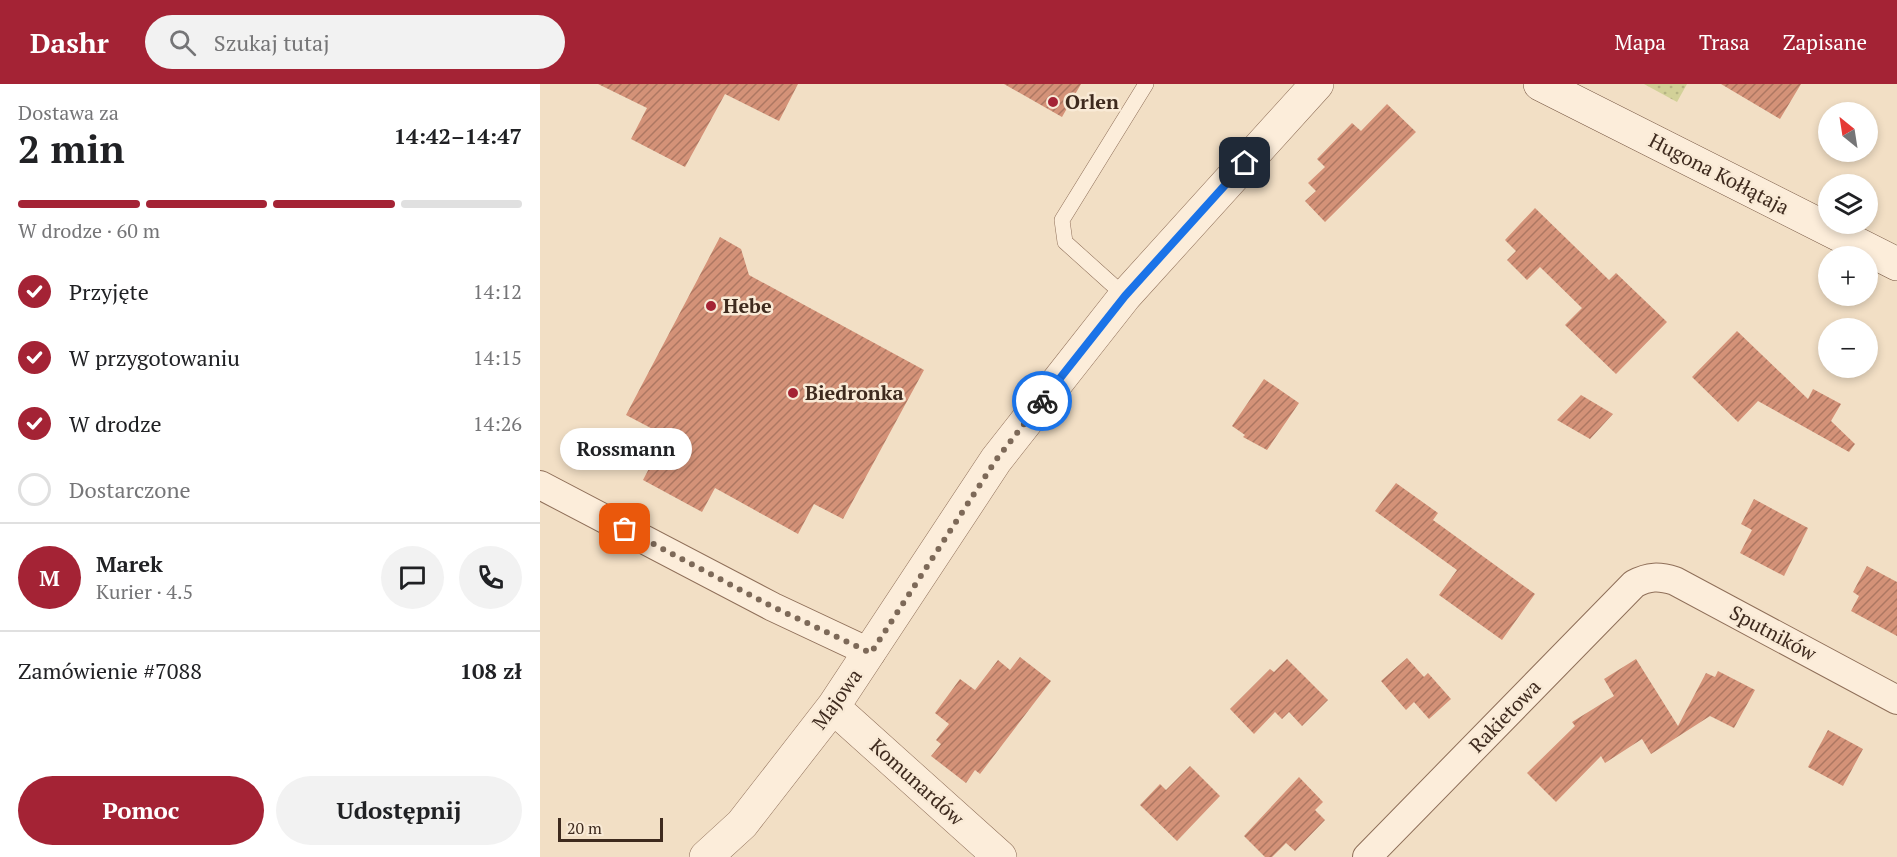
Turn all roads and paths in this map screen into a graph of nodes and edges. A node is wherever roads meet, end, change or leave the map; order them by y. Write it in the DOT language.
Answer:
graph roads {
  1 [pos="1146,84"];
  2 [pos="1317,84"];
  3 [pos="1540,84"];
  4 [pos="1897,264"];
  5 [pos="1125,296"];
  6 [pos="540,485"];
  7 [pos="1645,578"];
  8 [pos="871,653"];
  9 [pos="1897,700"];
  10 [pos="833,707"];
  11 [pos="706,857"];
  12 [pos="1000,857"];
  13 [pos="1367,857"];
  1 -- 5 [label="lane"];
  2 -- 5 [label="street, Majowa"];
  3 -- 4 [label="street, Hugona Kołłątaja"];
  5 -- 8 [label="street, Majowa"];
  6 -- 8 [label="street"];
  7 -- 9 [label="street, Sputników"];
  7 -- 13 [label="street, Rakietowa"];
  8 -- 10 [label="street, Majowa"];
  10 -- 11 [label="street, Majowa"];
  10 -- 12 [label="street, Komunardów"];
}
